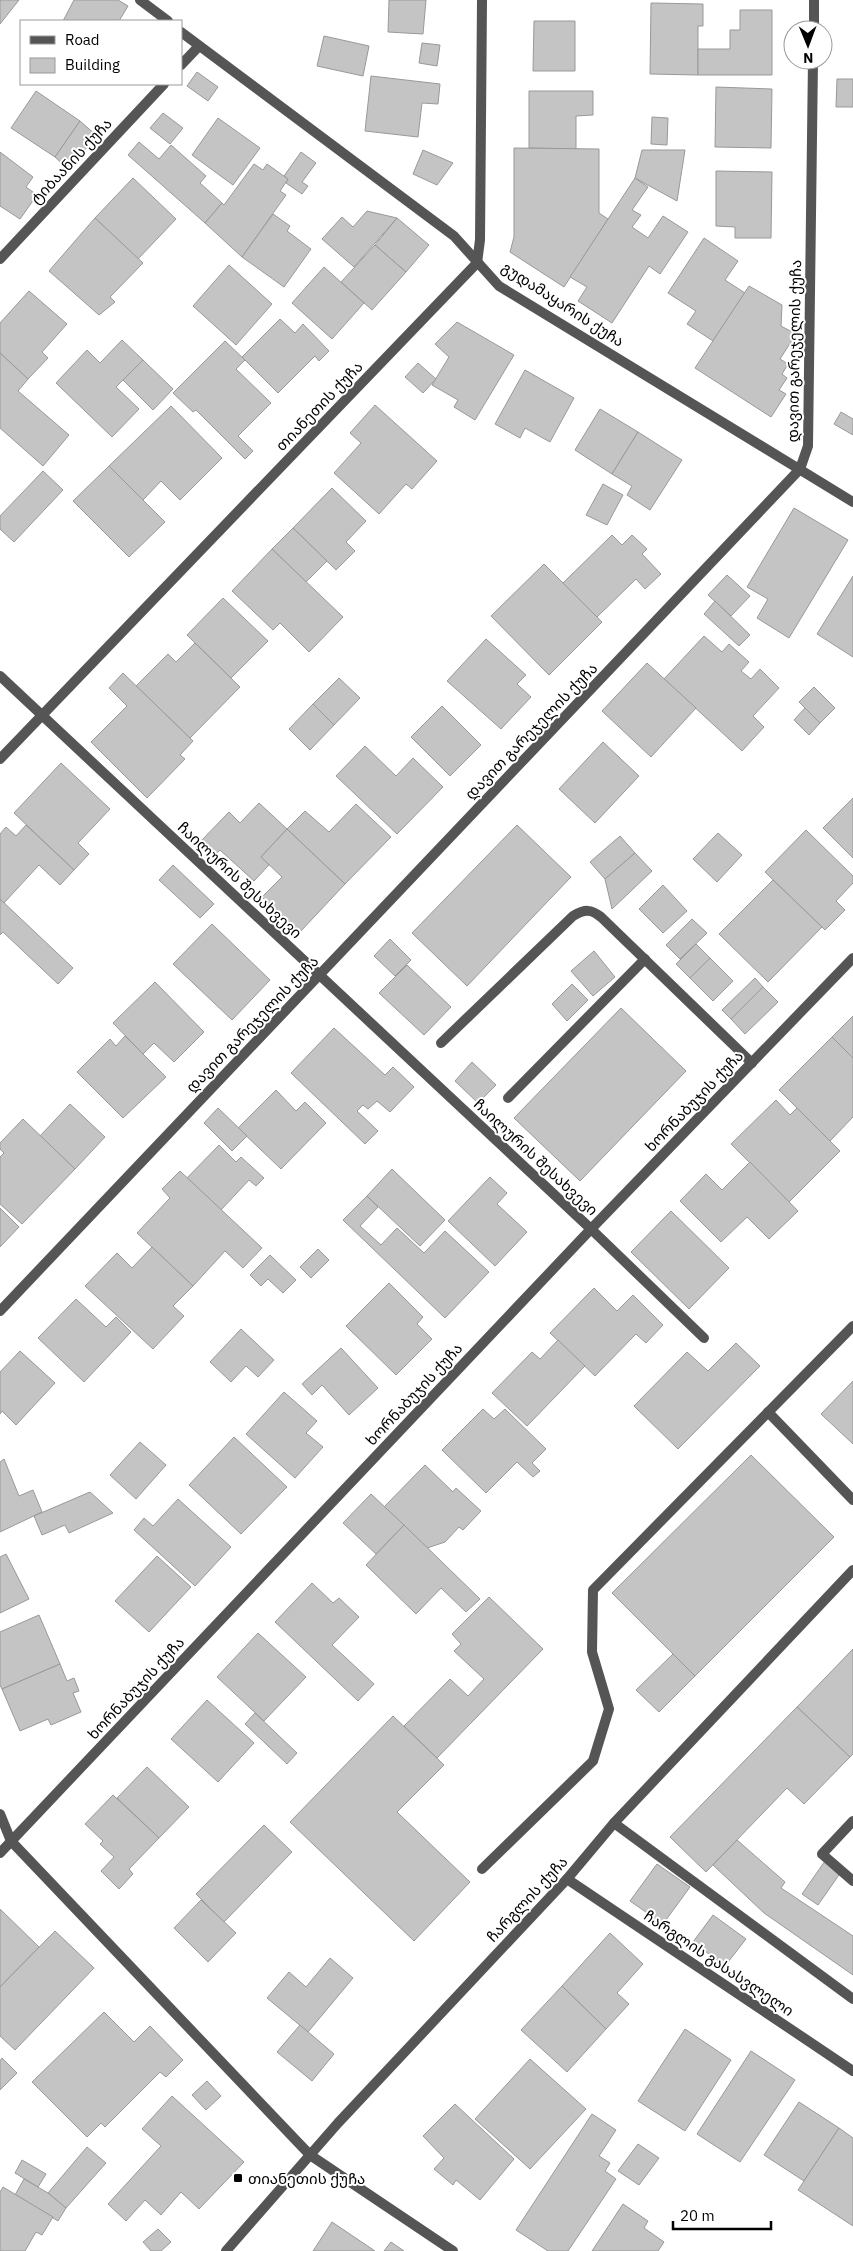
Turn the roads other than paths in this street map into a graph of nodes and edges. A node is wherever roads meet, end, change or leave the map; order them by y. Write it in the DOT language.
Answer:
graph roads {
  1 [pos="141,0"];
  2 [pos="482,0"];
  3 [pos="814,0"];
  4 [pos="167,20"];
  5 [pos="814,20"];
  6 [pos="182,33"];
  7 [pos="200,46"];
  8 [pos="182,64"];
  9 [pos="813,70"];
  10 [pos="163,85"];
  11 [pos="0,259"];
  12 [pos="477,263"];
  13 [pos="800,469"];
  14 [pos="853,502"];
  15 [pos="0,676"];
  16 [pos="42,715"];
  17 [pos="0,759"];
  18 [pos="853,958"];
  19 [pos="645,959"];
  20 [pos="320,975"];
  21 [pos="441,1043"];
  22 [pos="752,1063"];
  23 [pos="508,1098"];
  24 [pos="591,1229"];
  25 [pos="0,1311"];
  26 [pos="853,1326"];
  27 [pos="704,1338"];
  28 [pos="768,1412"];
  29 [pos="853,1500"];
  30 [pos="853,1570"];
  31 [pos="0,1814"];
  32 [pos="853,1821"];
  33 [pos="614,1823"];
  34 [pos="11,1842"];
  35 [pos="0,1853"];
  36 [pos="482,1869"];
  37 [pos="567,1879"];
  38 [pos="853,1882"];
  39 [pos="853,1999"];
  40 [pos="853,2071"];
  41 [pos="310,2155"];
  42 [pos="226,2251"];
  43 [pos="453,2251"];
  1 -- 4 [label="street"];
  2 -- 12 [label="street"];
  3 -- 5 [label="street"];
  6 -- 7 [label="street, გუდამაყარის ქუჩა"];
  7 -- 8 [label="street"];
  7 -- 12 [label="street, გუდამაყარის ქუჩა"];
  9 -- 13 [label="street, დავით გარეჯელის ქუჩა"];
  10 -- 11 [label="street, ტიბაანის ქუჩა"];
  12 -- 13 [label="street, გუდამაყარის ქუჩა"];
  12 -- 16 [label="street, თიანეთის ქუჩა"];
  13 -- 14 [label="street, გუდამაყარის ქუჩა"];
  13 -- 20 [label="street, დავით გარეჯელის ქუჩა"];
  15 -- 16 [label="street, ჩაილურის შესახვევი"];
  16 -- 17 [label="street, თიანეთის ქუჩა"];
  16 -- 20 [label="street, ჩაილურის შესახვევი"];
  18 -- 22 [label="street, ხორნაბუჯის ქუჩა"];
  19 -- 21 [label="street"];
  19 -- 22 [label="street"];
  19 -- 23 [label="street"];
  20 -- 24 [label="street, ჩაილურის შესახვევი"];
  20 -- 25 [label="street, დავით გარეჯელის ქუჩა"];
  22 -- 24 [label="street, ხორნაბუჯის ქუჩა"];
  24 -- 27 [label="street, ჩაილურის შესახვევი"];
  24 -- 34 [label="street, ხორნაბუჯის ქუჩა"];
  26 -- 28 [label="street"];
  28 -- 29 [label="street"];
  28 -- 36 [label="street"];
  30 -- 33 [label="street, ჩარგლის ქუჩა"];
  31 -- 34 [label="street"];
  32 -- 38 [label="street"];
  33 -- 37 [label="street, ჩარგლის ქუჩა"];
  33 -- 39 [label="street"];
  34 -- 35 [label="street, ხორნაბუჯის ქუჩა"];
  34 -- 41 [label="street"];
  37 -- 40 [label="street, ჩარგლის გასასვლელი"];
  37 -- 41 [label="street, ჩარგლის ქუჩა"];
  41 -- 42 [label="street, ჩარგლის ქუჩა"];
  41 -- 43 [label="street"];
}
